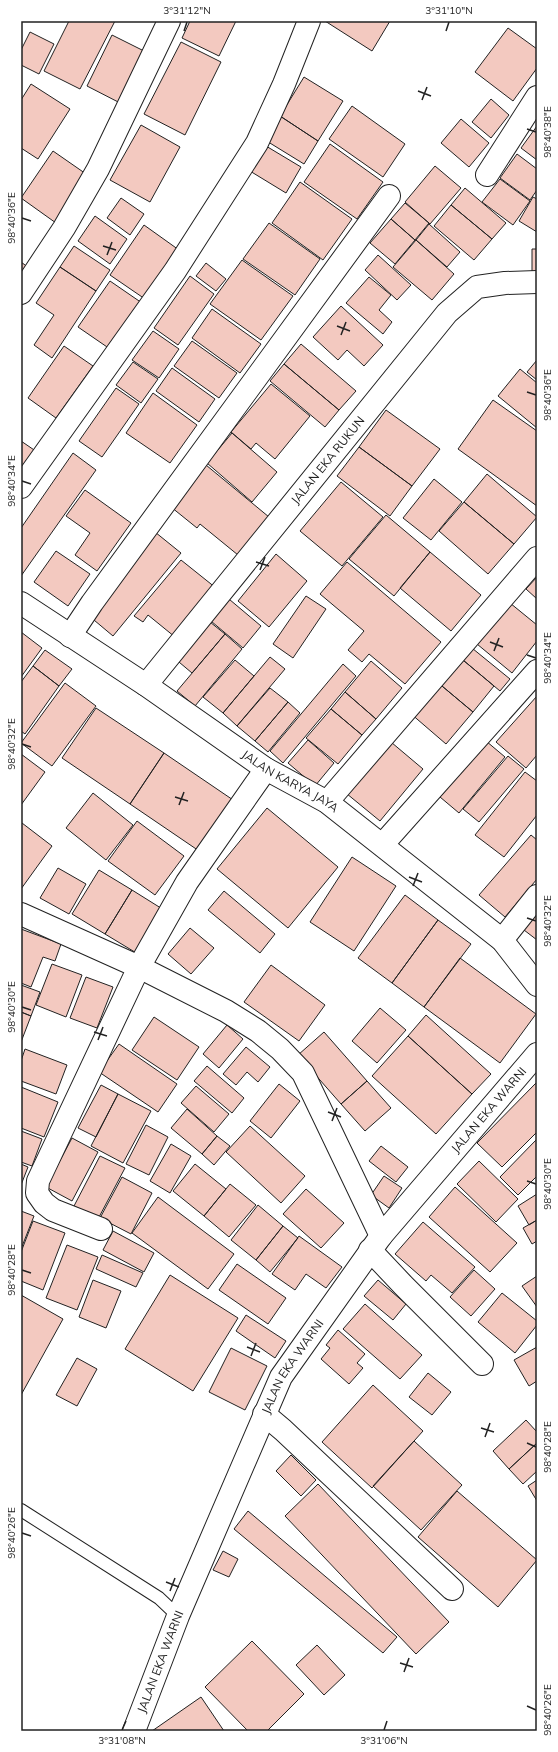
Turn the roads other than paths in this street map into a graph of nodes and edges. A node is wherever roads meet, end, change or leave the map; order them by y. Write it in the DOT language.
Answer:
graph roads {
  1 [pos="169,21"];
  2 [pos="309,21"];
  3 [pos="537,97"];
  4 [pos="487,175"];
  5 [pos="389,196"];
  6 [pos="537,282"];
  7 [pos="21,293"];
  8 [pos="21,487"];
  9 [pos="537,558"];
  10 [pos="21,603"];
  11 [pos="70,636"];
  12 [pos="537,671"];
  13 [pos="146,685"];
  14 [pos="266,769"];
  15 [pos="327,802"];
  16 [pos="383,844"];
  17 [pos="537,896"];
  18 [pos="21,914"];
  19 [pos="502,940"];
  20 [pos="139,967"];
  21 [pos="537,985"];
  22 [pos="537,1054"];
  23 [pos="101,1229"];
  24 [pos="375,1243"];
  25 [pos="482,1364"];
  26 [pos="264,1414"];
  27 [pos="21,1510"];
  28 [pos="452,1589"];
  29 [pos="178,1616"];
  30 [pos="134,1731"];
  1 -- 7 [label="street"];
  2 -- 8 [label="street"];
  3 -- 4 [label="street"];
  5 -- 11 [label="street"];
  6 -- 13 [label="street, JALAN EKA RUKUN"];
  9 -- 15 [label="street"];
  10 -- 11 [label="street, JALAN KARYA JAYA"];
  11 -- 13 [label="street, JALAN KARYA JAYA"];
  12 -- 16 [label="street"];
  13 -- 14 [label="street, JALAN KARYA JAYA"];
  14 -- 15 [label="street, JALAN KARYA JAYA"];
  14 -- 20 [label="street"];
  15 -- 16 [label="street, JALAN KARYA JAYA"];
  16 -- 19 [label="street, JALAN KARYA JAYA"];
  17 -- 19 [label="street"];
  18 -- 20 [label="street"];
  19 -- 21 [label="street, JALAN KARYA JAYA"];
  20 -- 23 [label="street"];
  20 -- 24 [label="street"];
  22 -- 24 [label="street, JALAN EKA WARNI"];
  24 -- 25 [label="street"];
  24 -- 26 [label="street, JALAN EKA WARNI"];
  26 -- 28 [label="street"];
  26 -- 29 [label="street, JALAN EKA WARNI"];
  27 -- 29 [label="lane"];
  29 -- 30 [label="street, JALAN EKA WARNI"];
}
